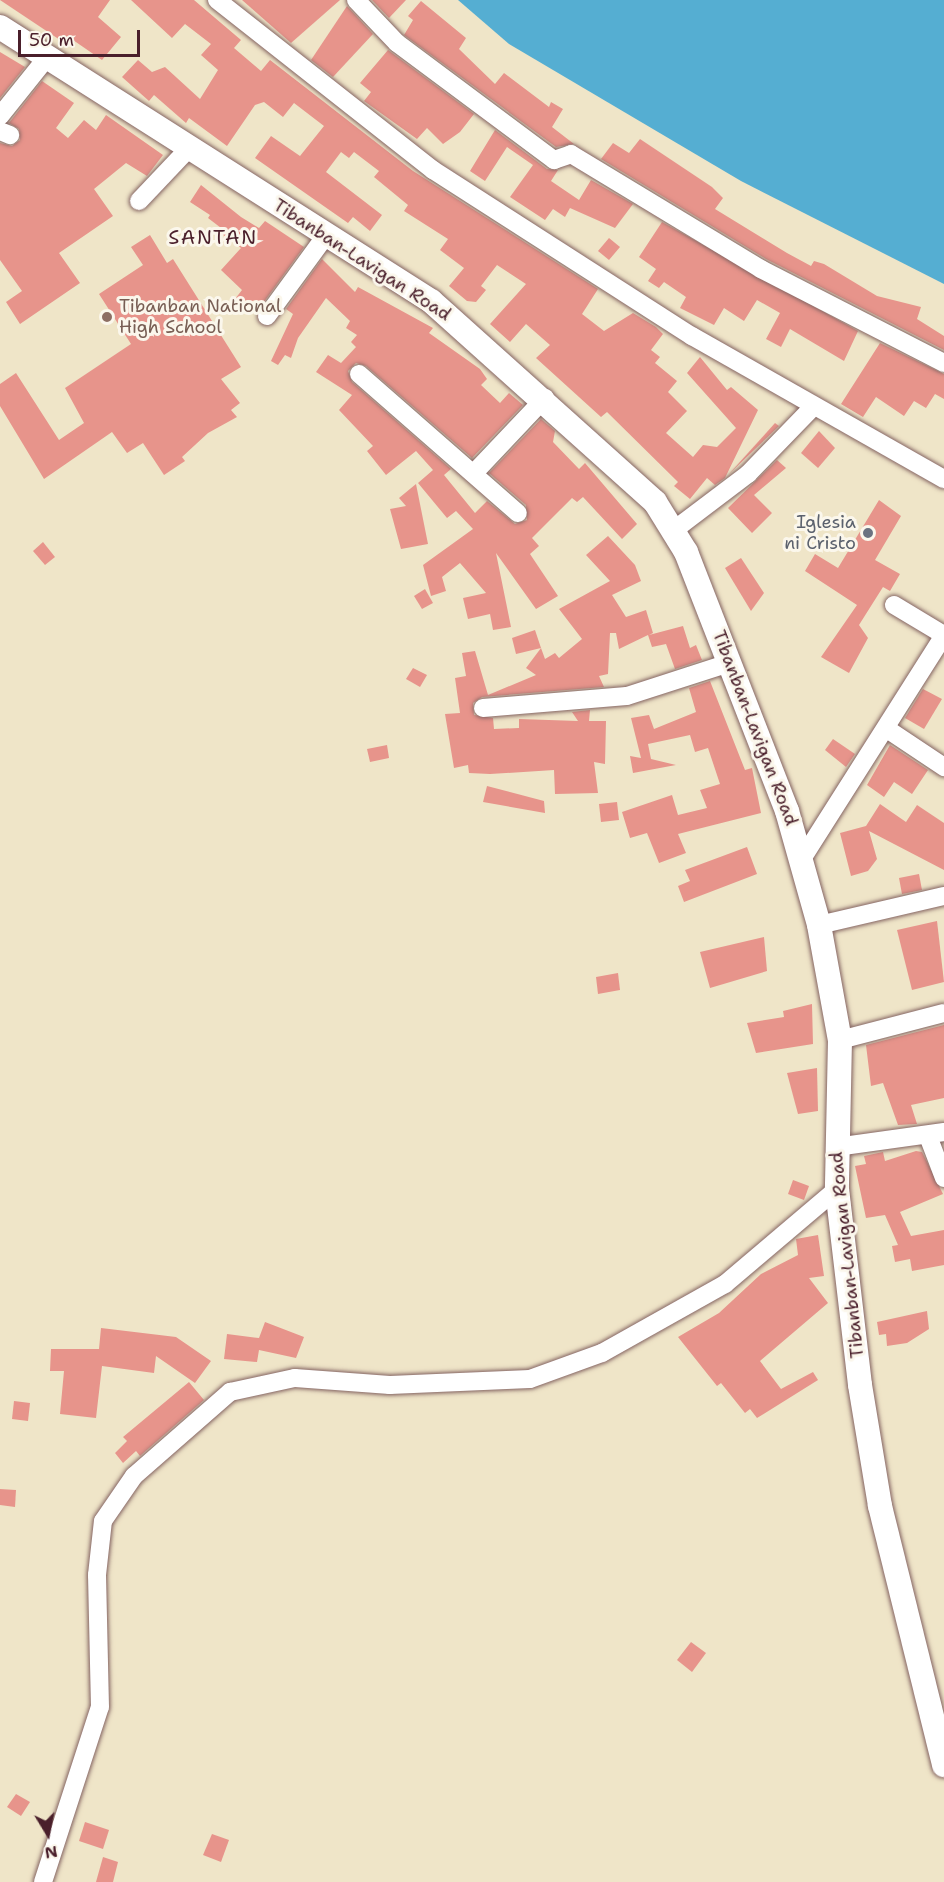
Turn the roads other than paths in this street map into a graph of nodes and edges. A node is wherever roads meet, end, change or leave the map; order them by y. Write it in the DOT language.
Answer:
graph roads {
  1 [pos="217,0"];
  2 [pos="356,0"];
  3 [pos="0,27"];
  4 [pos="49,55"];
  5 [pos="0,116"];
  6 [pos="190,147"];
  7 [pos="139,201"];
  8 [pos="327,234"];
  9 [pos="267,316"];
  10 [pos="944,363"];
  11 [pos="359,374"];
  12 [pos="545,398"];
  13 [pos="813,406"];
  14 [pos="476,472"];
  15 [pos="944,479"];
  16 [pos="518,513"];
  17 [pos="674,530"];
  18 [pos="894,605"];
  19 [pos="944,635"];
  20 [pos="729,663"];
  21 [pos="483,708"];
  22 [pos="886,729"];
  23 [pos="944,766"];
  24 [pos="802,859"];
  25 [pos="944,896"];
  26 [pos="819,925"];
  27 [pos="944,1013"];
  28 [pos="840,1040"];
  29 [pos="936,1134"];
  30 [pos="836,1147"];
  31 [pos="944,1178"];
  32 [pos="837,1189"];
  33 [pos="944,1765"];
  34 [pos="43,1882"];
  1 -- 13 [label="street"];
  2 -- 10 [label="street"];
  3 -- 4 [label="main road, Tibanban-Lavigan Road"];
  4 -- 5 [label="street"];
  4 -- 6 [label="main road, Tibanban-Lavigan Road"];
  6 -- 7 [label="street"];
  6 -- 8 [label="main road, Tibanban-Lavigan Road"];
  8 -- 9 [label="street"];
  8 -- 12 [label="main road, Tibanban-Lavigan Road"];
  11 -- 14 [label="street"];
  12 -- 14 [label="street"];
  12 -- 17 [label="main road, Tibanban-Lavigan Road"];
  13 -- 15 [label="street"];
  13 -- 17 [label="street"];
  14 -- 16 [label="street"];
  17 -- 20 [label="main road, Tibanban-Lavigan Road"];
  18 -- 19 [label="street"];
  19 -- 22 [label="street"];
  20 -- 21 [label="street"];
  20 -- 24 [label="main road, Tibanban-Lavigan Road"];
  22 -- 23 [label="street"];
  22 -- 24 [label="street"];
  24 -- 26 [label="main road, Tibanban-Lavigan Road"];
  25 -- 26 [label="street"];
  26 -- 28 [label="main road, Tibanban-Lavigan Road"];
  27 -- 28 [label="street"];
  28 -- 30 [label="main road, Tibanban-Lavigan Road"];
  29 -- 30 [label="street"];
  29 -- 31 [label="street"];
  30 -- 32 [label="main road, Tibanban-Lavigan Road"];
  32 -- 33 [label="main road, Tibanban-Lavigan Road"];
  32 -- 34 [label="street"];
}
